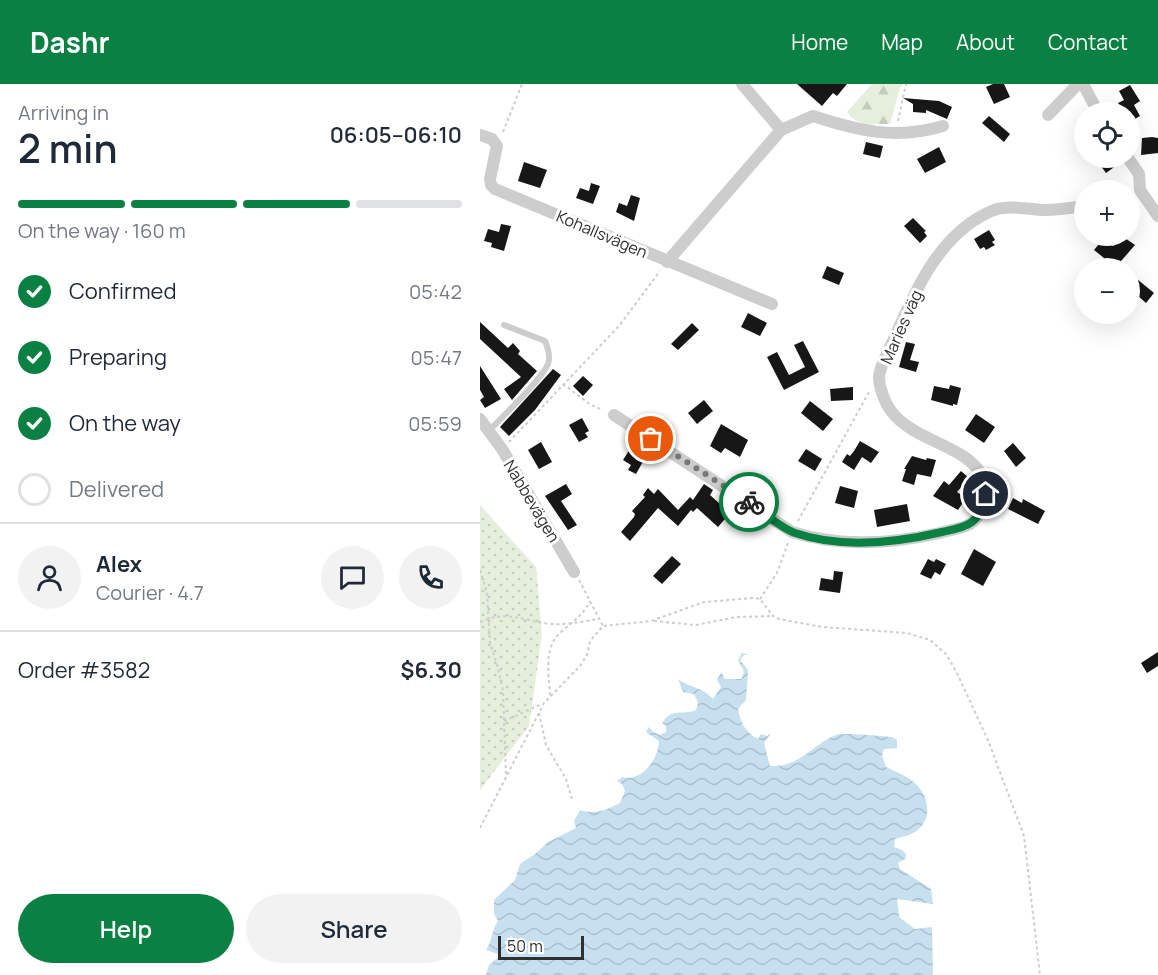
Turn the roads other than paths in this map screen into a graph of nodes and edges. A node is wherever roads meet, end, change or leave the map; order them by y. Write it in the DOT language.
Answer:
graph roads {
  1 [pos="742,84"];
  2 [pos="1078,84"];
  3 [pos="1083,84"];
  4 [pos="1093,102"];
  5 [pos="1048,115"];
  6 [pos="943,126"];
  7 [pos="781,130"];
  8 [pos="480,135"];
  9 [pos="1140,198"];
  10 [pos="1074,208"];
  11 [pos="1158,216"];
  12 [pos="667,262"];
  13 [pos="772,304"];
  14 [pos="504,326"];
  15 [pos="614,415"];
  16 [pos="480,419"];
  17 [pos="489,431"];
  18 [pos="574,572"];
  1 -- 7 [label="street"];
  2 -- 5 [label="street"];
  3 -- 4 [label="street"];
  6 -- 7 [label="street"];
  7 -- 12 [label="street"];
  8 -- 12 [label="street, Kohallsvägen"];
  9 -- 11 [label="street"];
  10 -- 15 [label="street, Maries väg"];
  12 -- 13 [label="street, Kohallsvägen"];
  14 -- 17 [label="lane"];
  16 -- 17 [label="street, Nabbevägen"];
  17 -- 18 [label="street, Nabbevägen"];
}
